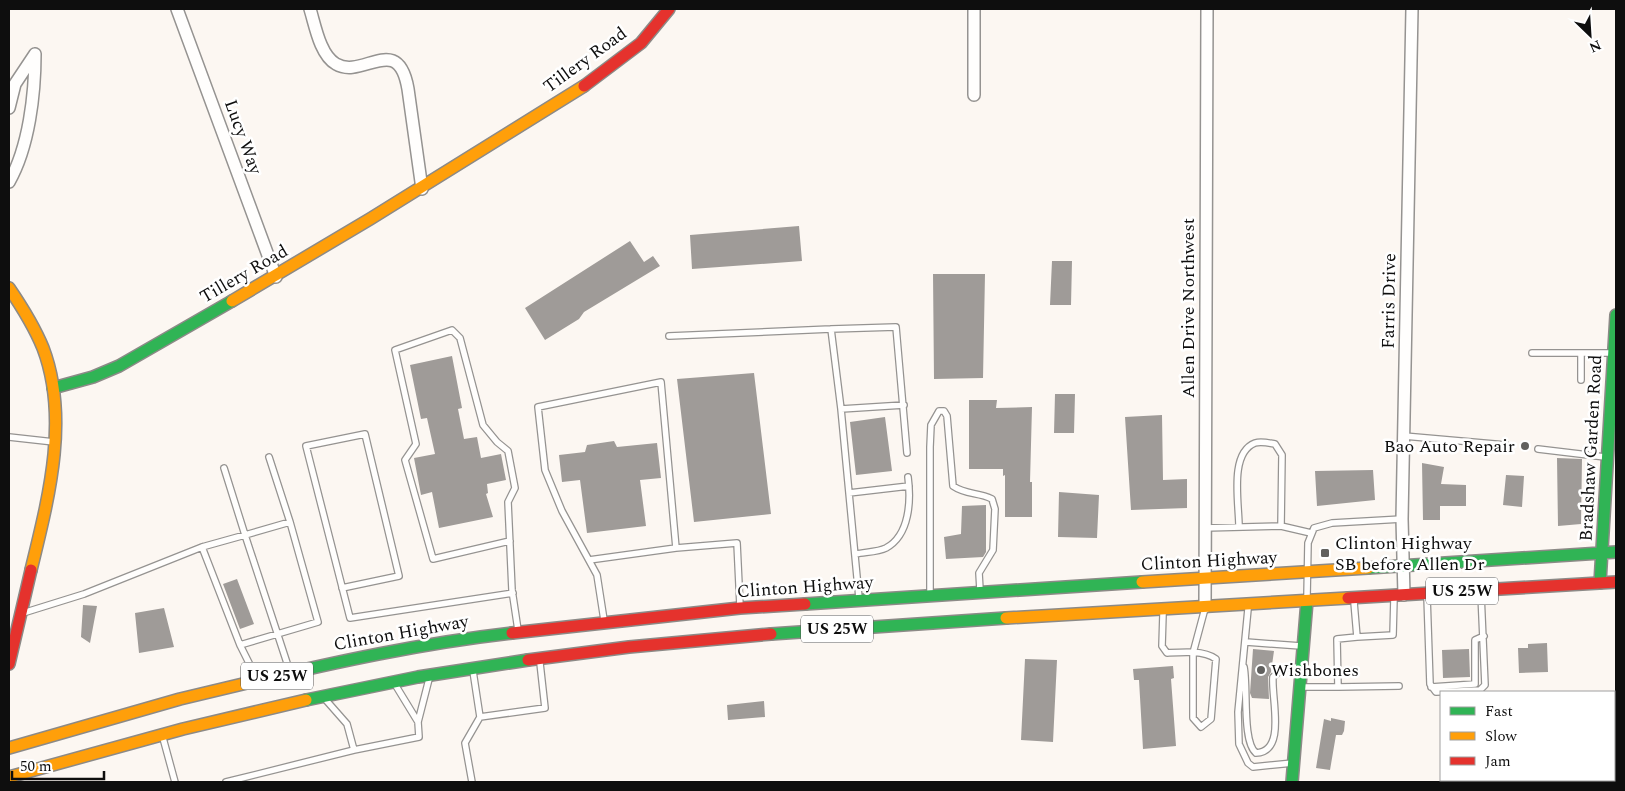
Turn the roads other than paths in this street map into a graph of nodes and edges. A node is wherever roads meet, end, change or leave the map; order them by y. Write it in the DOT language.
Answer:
graph roads {
  1 [pos="177,9"];
  2 [pos="310,9"];
  3 [pos="669,9"];
  4 [pos="974,9"];
  5 [pos="1207,9"];
  6 [pos="1412,9"];
  7 [pos="974,95"];
  8 [pos="9,108"];
  9 [pos="9,182"];
  10 [pos="422,189"];
  11 [pos="276,276"];
  12 [pos="9,288"];
  13 [pos="1616,315"];
  14 [pos="831,329"];
  15 [pos="668,336"];
  16 [pos="1615,347"];
  17 [pos="1532,353"];
  18 [pos="1581,353"];
  19 [pos="1581,380"];
  20 [pos="53,388"];
  21 [pos="904,405"];
  22 [pos="841,409"];
  23 [pos="1404,436"];
  24 [pos="9,437"];
  25 [pos="56,442"];
  26 [pos="1506,445"];
  27 [pos="1538,449"];
  28 [pos="907,453"];
  29 [pos="270,457"];
  30 [pos="1608,457"];
  31 [pos="224,468"];
  32 [pos="908,477"];
  33 [pos="909,486"];
  34 [pos="849,492"];
  35 [pos="1402,519"];
  36 [pos="290,522"];
  37 [pos="1281,526"];
  38 [pos="1239,527"];
  39 [pos="1204,528"];
  40 [pos="1311,533"];
  41 [pos="245,535"];
  42 [pos="510,541"];
  43 [pos="202,547"];
  44 [pos="676,548"];
  45 [pos="1616,552"];
  46 [pos="1602,553"];
  47 [pos="856,554"];
  48 [pos="589,560"];
  49 [pos="1403,566"];
  50 [pos="1307,573"];
  51 [pos="1204,580"];
  52 [pos="1616,582"];
  53 [pos="1600,583"];
  54 [pos="342,588"];
  55 [pos="1481,590"];
  56 [pos="513,593"];
  57 [pos="1427,594"];
  58 [pos="1399,595"];
  59 [pos="930,596"];
  60 [pos="1353,598"];
  61 [pos="859,600"];
  62 [pos="1307,601"];
  63 [pos="1248,604"];
  64 [pos="979,606"];
  65 [pos="1205,607"];
  66 [pos="740,608"];
  67 [pos="1163,610"];
  68 [pos="22,614"];
  69 [pos="604,622"];
  70 [pos="700,626"];
  71 [pos="519,632"];
  72 [pos="277,634"];
  73 [pos="1484,636"];
  74 [pos="1357,637"];
  75 [pos="1246,642"];
  76 [pos="240,644"];
  77 [pos="1303,646"];
  78 [pos="1193,653"];
  79 [pos="539,658"];
  80 [pos="9,660"];
  81 [pos="1244,666"];
  82 [pos="1302,667"];
  83 [pos="473,668"];
  84 [pos="367,672"];
  85 [pos="291,673"];
  86 [pos="431,675"];
  87 [pos="258,681"];
  88 [pos="393,682"];
  89 [pos="1399,686"];
  90 [pos="1338,687"];
  91 [pos="1431,687"];
  92 [pos="1300,688"];
  93 [pos="1448,691"];
  94 [pos="1440,692"];
  95 [pos="321,696"];
  96 [pos="480,717"];
  97 [pos="418,722"];
  98 [pos="162,733"];
  99 [pos="9,748"];
  100 [pos="354,750"];
  101 [pos="1294,763"];
  102 [pos="9,777"];
  103 [pos="175,782"];
  104 [pos="226,782"];
  105 [pos="472,782"];
  106 [pos="1292,782"];
  1 -- 11 [label="street, Lucy Way"];
  2 -- 10 [label="street"];
  3 -- 10 [label="main road, Tillery Road"];
  4 -- 7 [label="street"];
  5 -- 39 [label="street, Allen Drive Northwest"];
  6 -- 23 [label="street, Farris Drive"];
  8 -- 9 [label="street"];
  10 -- 11 [label="main road, Tillery Road"];
  11 -- 20 [label="main road, Tillery Road"];
  12 -- 20 [label="main road"];
  13 -- 16 [label="main road, Bradshaw Garden Road"];
  14 -- 15 [label="lane"];
  14 -- 21 [label="lane"];
  14 -- 22 [label="lane"];
  16 -- 18 [label="lane"];
  16 -- 30 [label="main road, Bradshaw Garden Road"];
  17 -- 18 [label="lane"];
  18 -- 19 [label="lane"];
  20 -- 25 [label="main road"];
  21 -- 22 [label="lane"];
  21 -- 28 [label="lane"];
  22 -- 34 [label="lane"];
  23 -- 26 [label="lane"];
  23 -- 35 [label="street, Farris Drive"];
  24 -- 25 [label="lane"];
  25 -- 68 [label="main road"];
  27 -- 30 [label="lane"];
  29 -- 36 [label="lane"];
  30 -- 46 [label="main road, Bradshaw Garden Road"];
  31 -- 41 [label="lane"];
  32 -- 33 [label="lane"];
  33 -- 34 [label="lane"];
  33 -- 47 [label="lane"];
  34 -- 47 [label="lane"];
  35 -- 40 [label="lane"];
  35 -- 49 [label="street, Farris Drive"];
  36 -- 41 [label="lane"];
  36 -- 72 [label="lane"];
  37 -- 38 [label="lane"];
  37 -- 38 [label="lane"];
  37 -- 40 [label="lane"];
  38 -- 39 [label="lane"];
  39 -- 51 [label="street, Allen Drive Northwest"];
  40 -- 50 [label="lane"];
  41 -- 43 [label="lane"];
  41 -- 72 [label="lane"];
  42 -- 42 [label="lane"];
  42 -- 56 [label="lane"];
  43 -- 68 [label="lane"];
  43 -- 76 [label="lane"];
  44 -- 48 [label="lane"];
  44 -- 48 [label="lane"];
  44 -- 66 [label="lane"];
  45 -- 46 [label="main road, Clinton Highway / US 25W"];
  46 -- 49 [label="main road, Clinton Highway / US 25W"];
  46 -- 53 [label="main road, Bradshaw Garden Road"];
  47 -- 61 [label="lane"];
  48 -- 69 [label="lane"];
  49 -- 50 [label="main road, Clinton Highway / US 25W"];
  49 -- 58 [label="street, Farris Drive"];
  50 -- 51 [label="main road, Clinton Highway / US 25W"];
  50 -- 62 [label="lane"];
  51 -- 64 [label="main road, Clinton Highway / US 25W"];
  51 -- 65 [label="street, Allen Drive Northwest"];
  52 -- 53 [label="main road, Clinton Highway / US 25W"];
  53 -- 55 [label="main road, Clinton Highway / US 25W"];
  54 -- 54 [label="lane"];
  54 -- 56 [label="lane"];
  55 -- 57 [label="main road, Clinton Highway / US 25W"];
  55 -- 73 [label="lane"];
  56 -- 71 [label="lane"];
  57 -- 58 [label="main road, Clinton Highway / US 25W"];
  57 -- 91 [label="lane"];
  58 -- 60 [label="main road, Clinton Highway / US 25W"];
  58 -- 74 [label="lane"];
  59 -- 61 [label="main road, Clinton Highway / US 25W"];
  59 -- 64 [label="main road, Clinton Highway / US 25W"];
  59 -- 64 [label="lane"];
  60 -- 62 [label="main road, Clinton Highway / US 25W"];
  60 -- 74 [label="lane"];
  61 -- 66 [label="main road, Clinton Highway / US 25W"];
  62 -- 63 [label="main road, Clinton Highway / US 25W"];
  62 -- 77 [label="main road"];
  63 -- 65 [label="main road, Clinton Highway / US 25W"];
  63 -- 75 [label="lane"];
  64 -- 67 [label="main road, Clinton Highway / US 25W"];
  64 -- 70 [label="main road, Clinton Highway / US 25W"];
  65 -- 67 [label="main road, Clinton Highway / US 25W"];
  65 -- 78 [label="lane"];
  66 -- 70 [label="main road, Clinton Highway / US 25W"];
  67 -- 78 [label="lane"];
  68 -- 80 [label="main road"];
  69 -- 70 [label="main road, Clinton Highway / US 25W"];
  69 -- 71 [label="main road, Clinton Highway / US 25W"];
  70 -- 79 [label="main road, Clinton Highway / US 25W"];
  71 -- 84 [label="main road, Clinton Highway / US 25W"];
  72 -- 76 [label="lane"];
  72 -- 85 [label="lane"];
  73 -- 91 [label="lane"];
  73 -- 93 [label="lane"];
  74 -- 90 [label="lane"];
  75 -- 77 [label="lane"];
  75 -- 81 [label="lane"];
  76 -- 87 [label="lane"];
  77 -- 82 [label="main road"];
  78 -- 78 [label="lane"];
  79 -- 83 [label="main road, Clinton Highway / US 25W"];
  79 -- 96 [label="lane"];
  81 -- 82 [label="lane"];
  81 -- 101 [label="lane"];
  82 -- 92 [label="main road"];
  83 -- 86 [label="main road, Clinton Highway / US 25W"];
  83 -- 96 [label="lane"];
  84 -- 85 [label="main road, Clinton Highway / US 25W"];
  84 -- 88 [label="main road, Clinton Highway / US 25W"];
  84 -- 95 [label="main road, Clinton Highway / US 25W"];
  85 -- 87 [label="main road, Clinton Highway / US 25W"];
  86 -- 88 [label="main road, Clinton Highway / US 25W"];
  86 -- 97 [label="lane"];
  87 -- 99 [label="main road, Clinton Highway / US 25W"];
  88 -- 97 [label="lane"];
  89 -- 90 [label="lane"];
  90 -- 92 [label="lane"];
  91 -- 94 [label="lane"];
  92 -- 101 [label="main road"];
  95 -- 98 [label="main road, Clinton Highway / US 25W"];
  95 -- 100 [label="lane"];
  96 -- 105 [label="lane"];
  97 -- 100 [label="lane"];
  98 -- 102 [label="main road, Clinton Highway / US 25W"];
  98 -- 103 [label="lane"];
  100 -- 104 [label="lane"];
  101 -- 106 [label="main road"];
}
